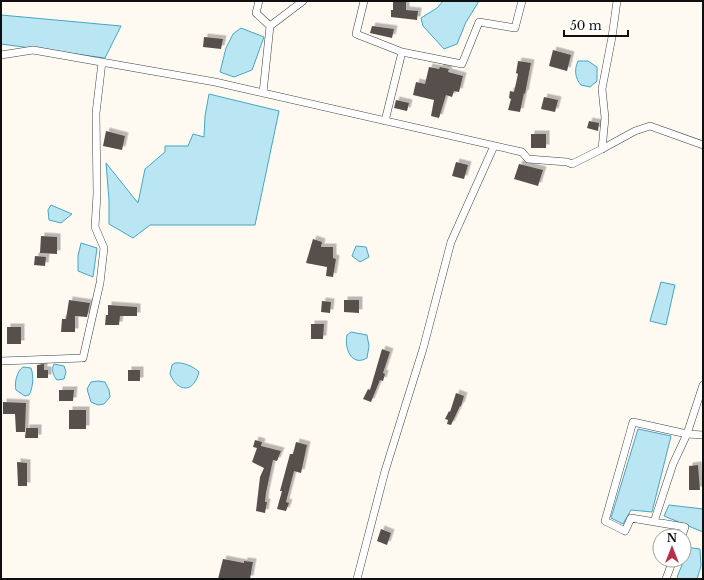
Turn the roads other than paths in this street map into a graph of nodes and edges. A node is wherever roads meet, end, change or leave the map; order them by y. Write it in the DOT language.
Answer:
graph roads {
  1 [pos="259,1"];
  2 [pos="303,1"];
  3 [pos="364,1"];
  4 [pos="522,1"];
  5 [pos="617,1"];
  6 [pos="270,26"];
  7 [pos="402,52"];
  8 [pos="1,55"];
  9 [pos="102,62"];
  10 [pos="263,93"];
  11 [pos="386,121"];
  12 [pos="703,145"];
  13 [pos="494,146"];
  14 [pos="602,149"];
  15 [pos="1,361"];
  16 [pos="703,385"];
  17 [pos="687,434"];
  18 [pos="703,435"];
  19 [pos="654,522"];
  20 [pos="685,528"];
  21 [pos="670,568"];
  22 [pos="357,579"];
  23 [pos="666,579"];
  1 -- 6 [label="street"];
  2 -- 6 [label="street"];
  3 -- 7 [label="street"];
  4 -- 7 [label="street"];
  5 -- 14 [label="street"];
  6 -- 10 [label="street"];
  7 -- 11 [label="street"];
  8 -- 9 [label="street"];
  9 -- 10 [label="street"];
  9 -- 15 [label="street"];
  10 -- 11 [label="street"];
  11 -- 13 [label="street"];
  12 -- 14 [label="street"];
  13 -- 14 [label="street"];
  13 -- 22 [label="street"];
  16 -- 17 [label="street"];
  17 -- 18 [label="street"];
  17 -- 19 [label="street"];
  17 -- 19 [label="street"];
  19 -- 20 [label="street"];
  21 -- 23 [label="street"];
}
